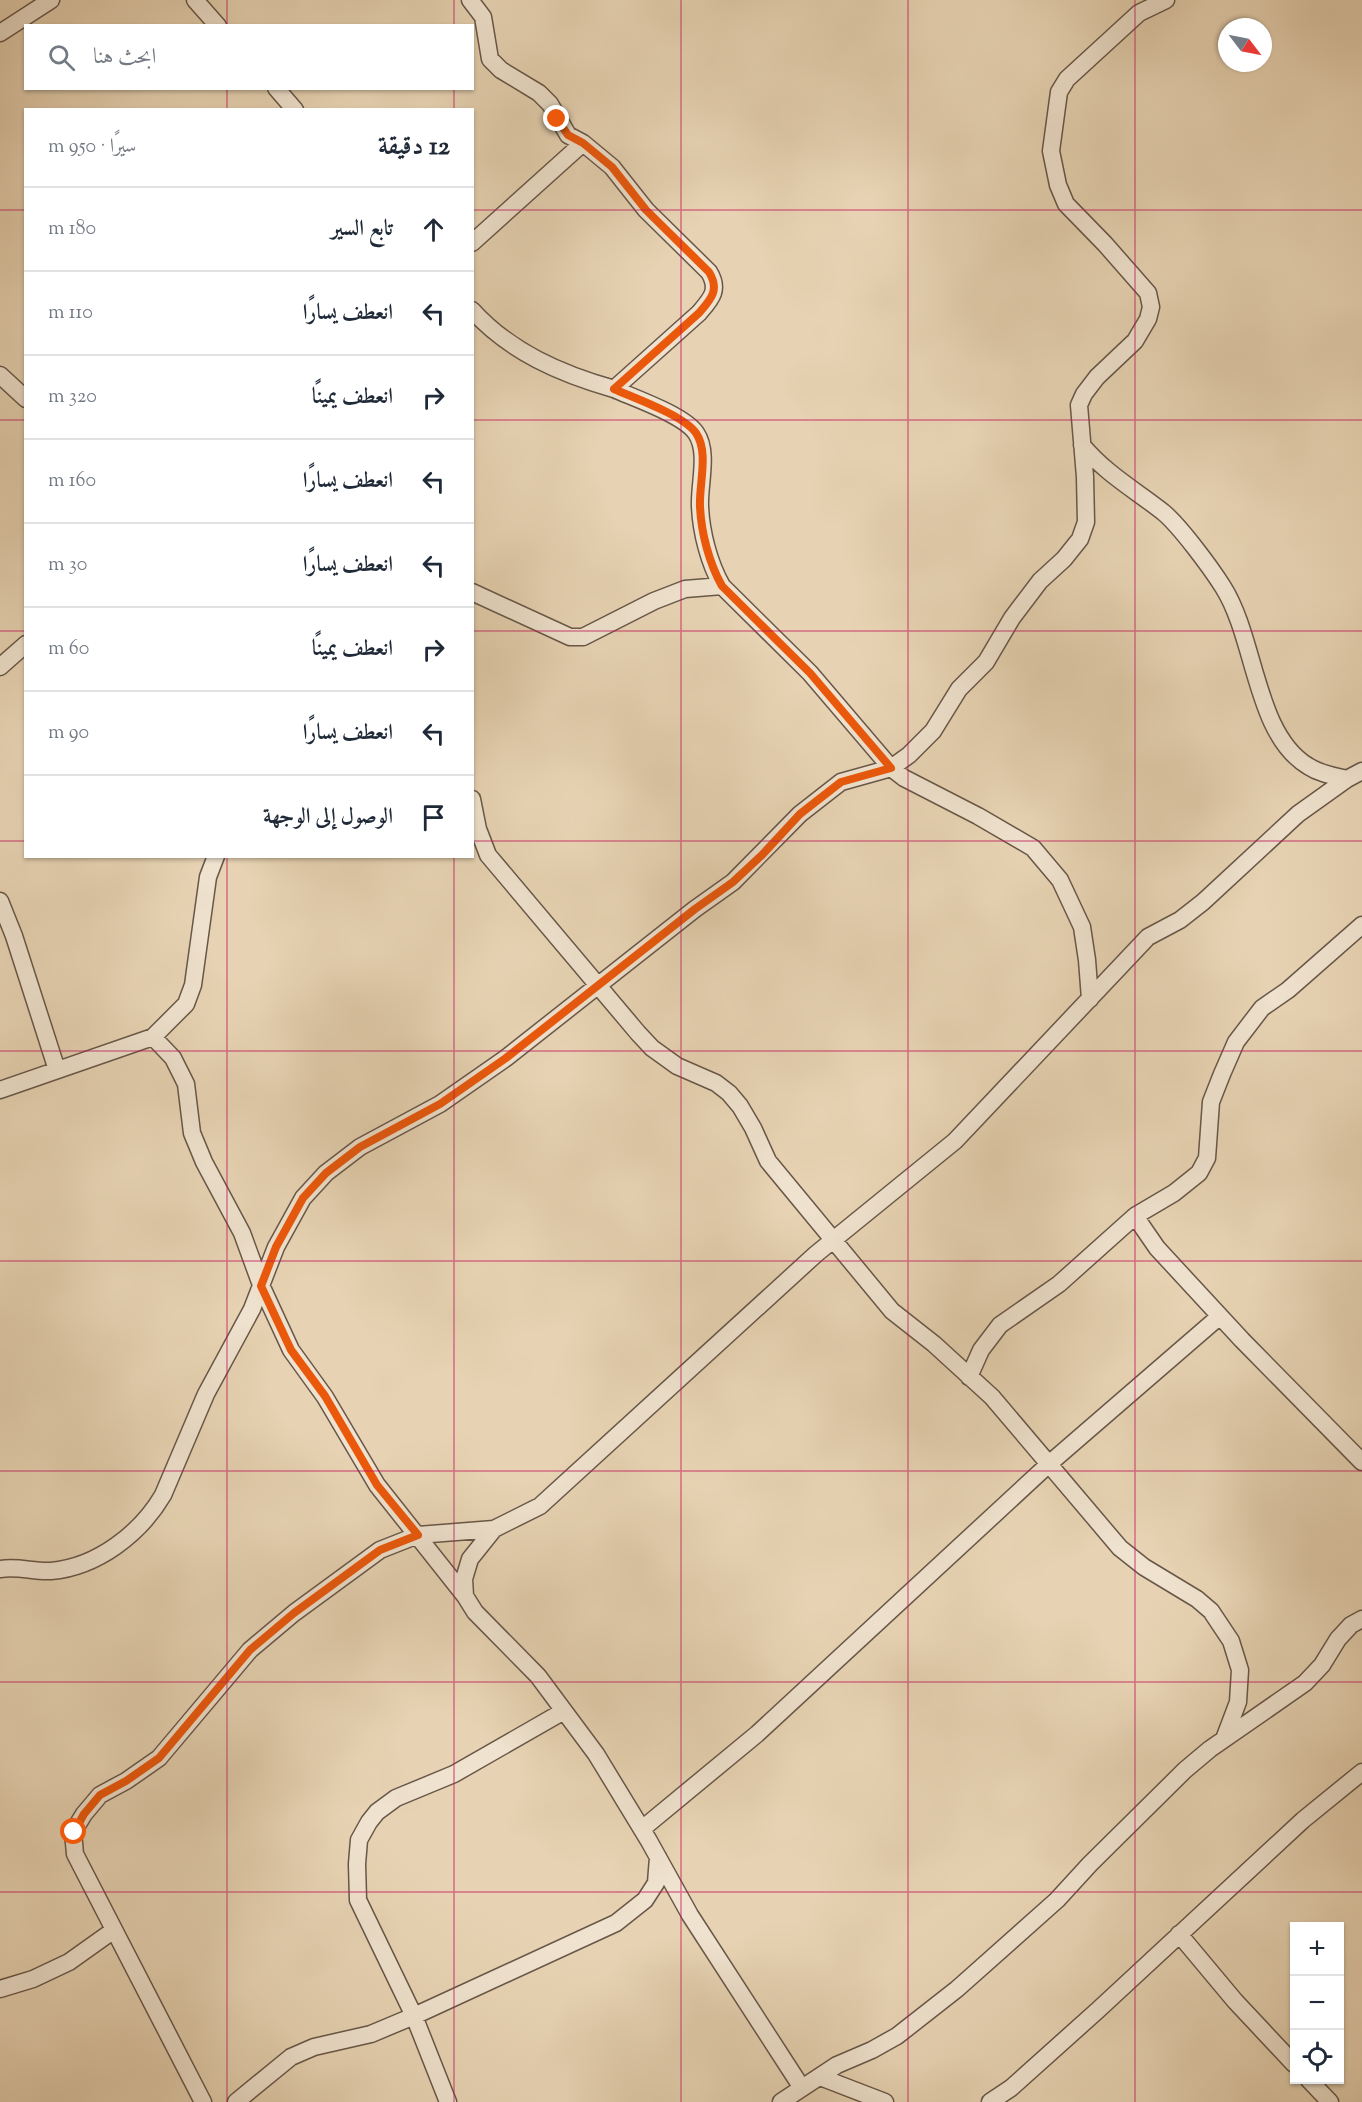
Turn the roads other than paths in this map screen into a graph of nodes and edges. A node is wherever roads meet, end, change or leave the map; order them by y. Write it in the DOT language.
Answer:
graph roads {
  1 [pos="51,0"];
  2 [pos="195,0"];
  3 [pos="470,0"];
  4 [pos="1166,0"];
  5 [pos="216,24"];
  6 [pos="0,33"];
  7 [pos="278,90"];
  8 [pos="294,108"];
  9 [pos="583,143"];
  10 [pos="474,241"];
  11 [pos="474,312"];
  12 [pos="0,375"];
  13 [pos="614,389"];
  14 [pos="23,391"];
  15 [pos="1082,445"];
  16 [pos="722,586"];
  17 [pos="474,593"];
  18 [pos="24,646"];
  19 [pos="0,667"];
  20 [pos="891,768"];
  21 [pos="1355,775"];
  22 [pos="474,809"];
  23 [pos="474,844"];
  24 [pos="488,855"];
  25 [pos="215,858"];
  26 [pos="0,901"];
  27 [pos="1362,925"];
  28 [pos="598,986"];
  29 [pos="1090,999"];
  30 [pos="153,1037"];
  31 [pos="57,1070"];
  32 [pos="0,1090"];
  33 [pos="1136,1216"];
  34 [pos="833,1240"];
  35 [pos="261,1286"];
  36 [pos="1220,1316"];
  37 [pos="969,1377"];
  38 [pos="1362,1462"];
  39 [pos="1050,1463"];
  40 [pos="494,1529"];
  41 [pos="418,1535"];
  42 [pos="0,1569"];
  43 [pos="465,1596"];
  44 [pos="1362,1619"];
  45 [pos="564,1711"];
  46 [pos="1224,1739"];
  47 [pos="1362,1772"];
  48 [pos="642,1828"];
  49 [pos="658,1857"];
  50 [pos="114,1930"];
  51 [pos="1179,1934"];
  52 [pos="0,1989"];
  53 [pos="414,2016"];
  54 [pos="1290,2060"];
  55 [pos="820,2076"];
  56 [pos="1314,2084"];
  57 [pos="802,2088"];
  58 [pos="202,2102"];
  59 [pos="236,2102"];
  60 [pos="448,2102"];
  61 [pos="781,2102"];
  62 [pos="885,2102"];
  63 [pos="990,2102"];
  64 [pos="1330,2102"];
  1 -- 6 [label="street"];
  2 -- 5 [label="street"];
  3 -- 9 [label="street"];
  4 -- 15 [label="street"];
  7 -- 8 [label="street"];
  9 -- 10 [label="street"];
  9 -- 13 [label="street"];
  11 -- 13 [label="street"];
  12 -- 14 [label="street"];
  13 -- 16 [label="street"];
  15 -- 20 [label="street"];
  15 -- 21 [label="street"];
  16 -- 17 [label="street"];
  16 -- 20 [label="street"];
  18 -- 19 [label="street"];
  20 -- 28 [label="street"];
  20 -- 29 [label="street"];
  21 -- 29 [label="street"];
  22 -- 24 [label="street"];
  23 -- 24 [label="street"];
  24 -- 28 [label="street"];
  25 -- 30 [label="street"];
  26 -- 31 [label="street"];
  27 -- 33 [label="street"];
  28 -- 34 [label="street"];
  28 -- 35 [label="street"];
  29 -- 34 [label="street"];
  30 -- 31 [label="street"];
  30 -- 35 [label="street"];
  31 -- 32 [label="street"];
  33 -- 36 [label="street"];
  33 -- 37 [label="street"];
  34 -- 37 [label="street"];
  34 -- 40 [label="street"];
  35 -- 41 [label="street"];
  35 -- 42 [label="street"];
  36 -- 38 [label="street"];
  36 -- 39 [label="street"];
  37 -- 39 [label="street"];
  39 -- 46 [label="street"];
  39 -- 48 [label="street"];
  40 -- 41 [label="street"];
  40 -- 43 [label="street"];
  41 -- 43 [label="street"];
  41 -- 50 [label="street"];
  43 -- 45 [label="street"];
  44 -- 46 [label="street"];
  45 -- 48 [label="street"];
  45 -- 53 [label="street"];
  46 -- 55 [label="street"];
  47 -- 51 [label="street"];
  48 -- 49 [label="street"];
  49 -- 53 [label="street"];
  49 -- 57 [label="street"];
  50 -- 52 [label="street"];
  50 -- 58 [label="street"];
  51 -- 54 [label="street"];
  51 -- 63 [label="street"];
  53 -- 59 [label="street"];
  53 -- 60 [label="street"];
  55 -- 57 [label="street"];
  55 -- 62 [label="street"];
  56 -- 64 [label="street"];
  57 -- 61 [label="street"];
}
